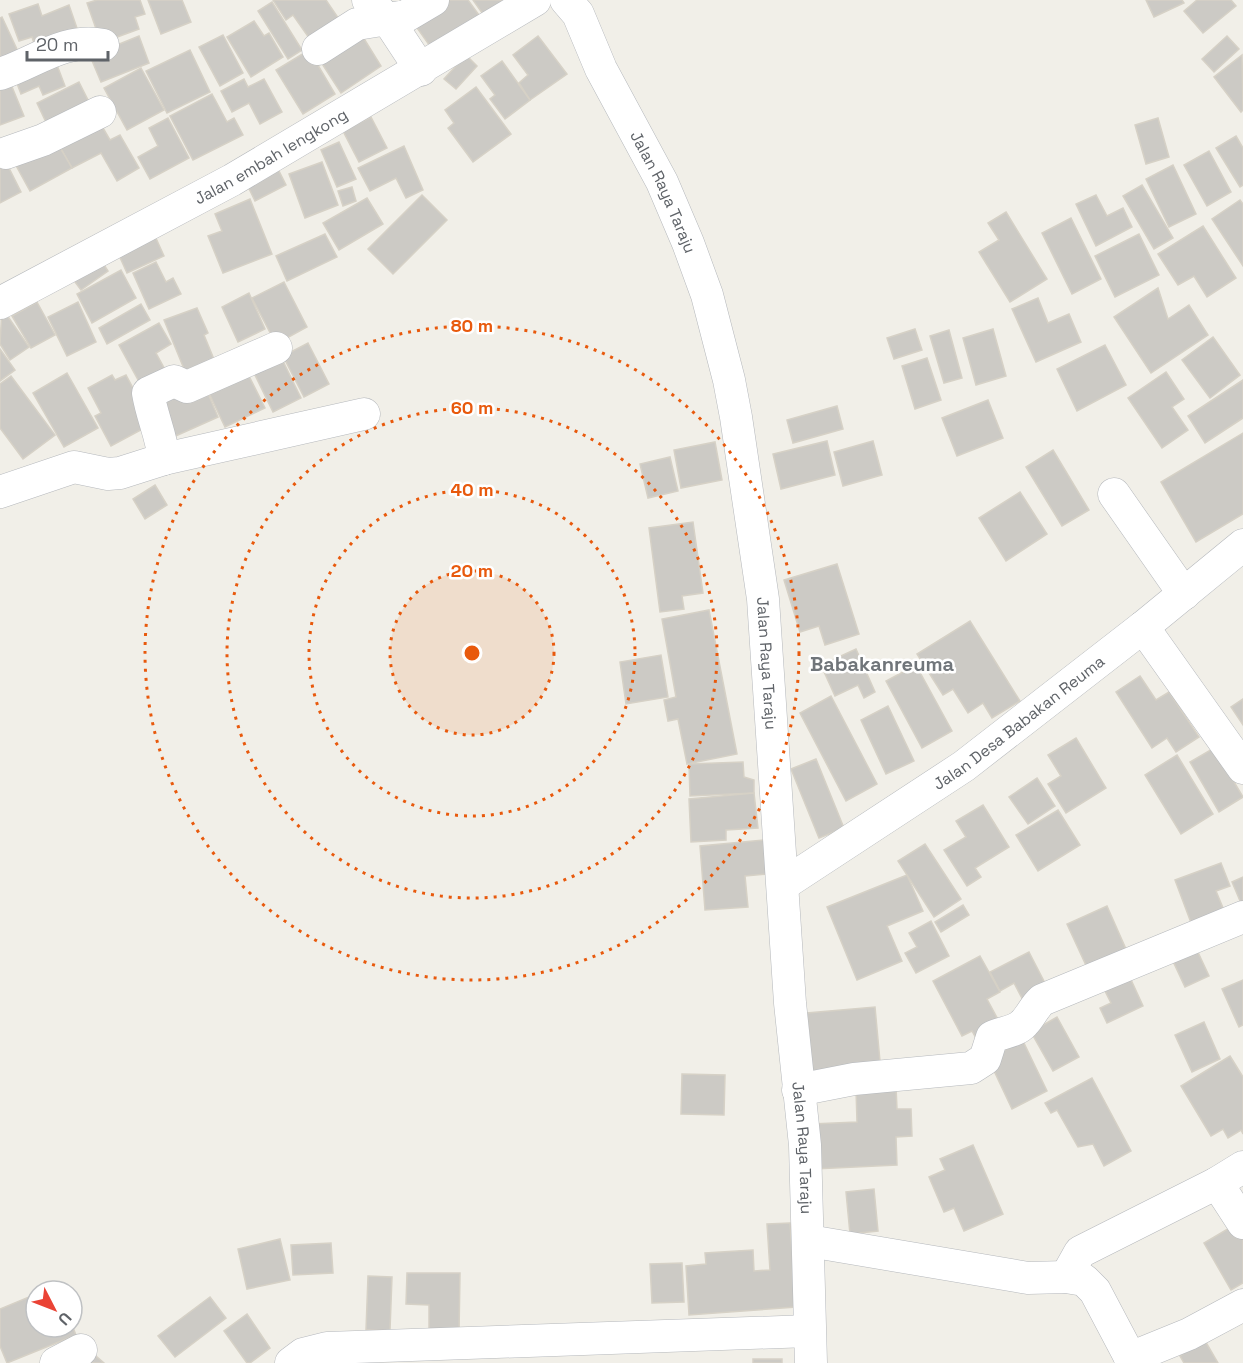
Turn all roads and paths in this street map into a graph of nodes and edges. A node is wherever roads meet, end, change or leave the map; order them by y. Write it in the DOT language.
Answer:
graph roads {
  1 [pos="433,0"];
  2 [pos="535,0"];
  3 [pos="566,0"];
  4 [pos="378,10"];
  5 [pos="103,45"];
  6 [pos="318,49"];
  7 [pos="421,70"];
  8 [pos="0,74"];
  9 [pos="100,112"];
  10 [pos="2,148"];
  11 [pos="0,303"];
  12 [pos="276,348"];
  13 [pos="363,414"];
  14 [pos="164,459"];
  15 [pos="0,492"];
  16 [pos="1114,494"];
  17 [pos="1243,545"];
  18 [pos="1184,594"];
  19 [pos="1143,627"];
  20 [pos="1241,761"];
  21 [pos="784,884"];
  22 [pos="1243,918"];
  23 [pos="798,1090"];
  24 [pos="1230,1175"];
  25 [pos="1243,1223"];
  26 [pos="809,1241"];
  27 [pos="1066,1277"];
  28 [pos="1243,1305"];
  29 [pos="809,1331"];
  30 [pos="1131,1360"];
  31 [pos="291,1363"];
  32 [pos="810,1363"];
  1 -- 4 [label="street"];
  2 -- 7 [label="street, Jalan embah lengkong"];
  3 -- 21 [label="street, Jalan Raya Taraju"];
  4 -- 6 [label="street"];
  4 -- 7 [label="street"];
  5 -- 8 [label="street"];
  7 -- 11 [label="street, Jalan embah lengkong"];
  9 -- 10 [label="street"];
  12 -- 14 [label="street"];
  13 -- 14 [label="street"];
  14 -- 15 [label="street"];
  16 -- 18 [label="street"];
  17 -- 18 [label="street, Jalan Desa Babakan Reuma"];
  18 -- 19 [label="street, Jalan Desa Babakan Reuma"];
  19 -- 20 [label="street"];
  19 -- 21 [label="street, Jalan Desa Babakan Reuma"];
  21 -- 23 [label="street, Jalan Raya Taraju"];
  22 -- 23 [label="street"];
  23 -- 26 [label="street, Jalan Raya Taraju"];
  24 -- 25 [label="street"];
  24 -- 27 [label="street"];
  26 -- 27 [label="street"];
  26 -- 29 [label="street, Jalan Raya Taraju"];
  27 -- 30 [label="street"];
  28 -- 30 [label="street"];
  29 -- 31 [label="street"];
  29 -- 32 [label="street, Jalan Raya Taraju"];
}
